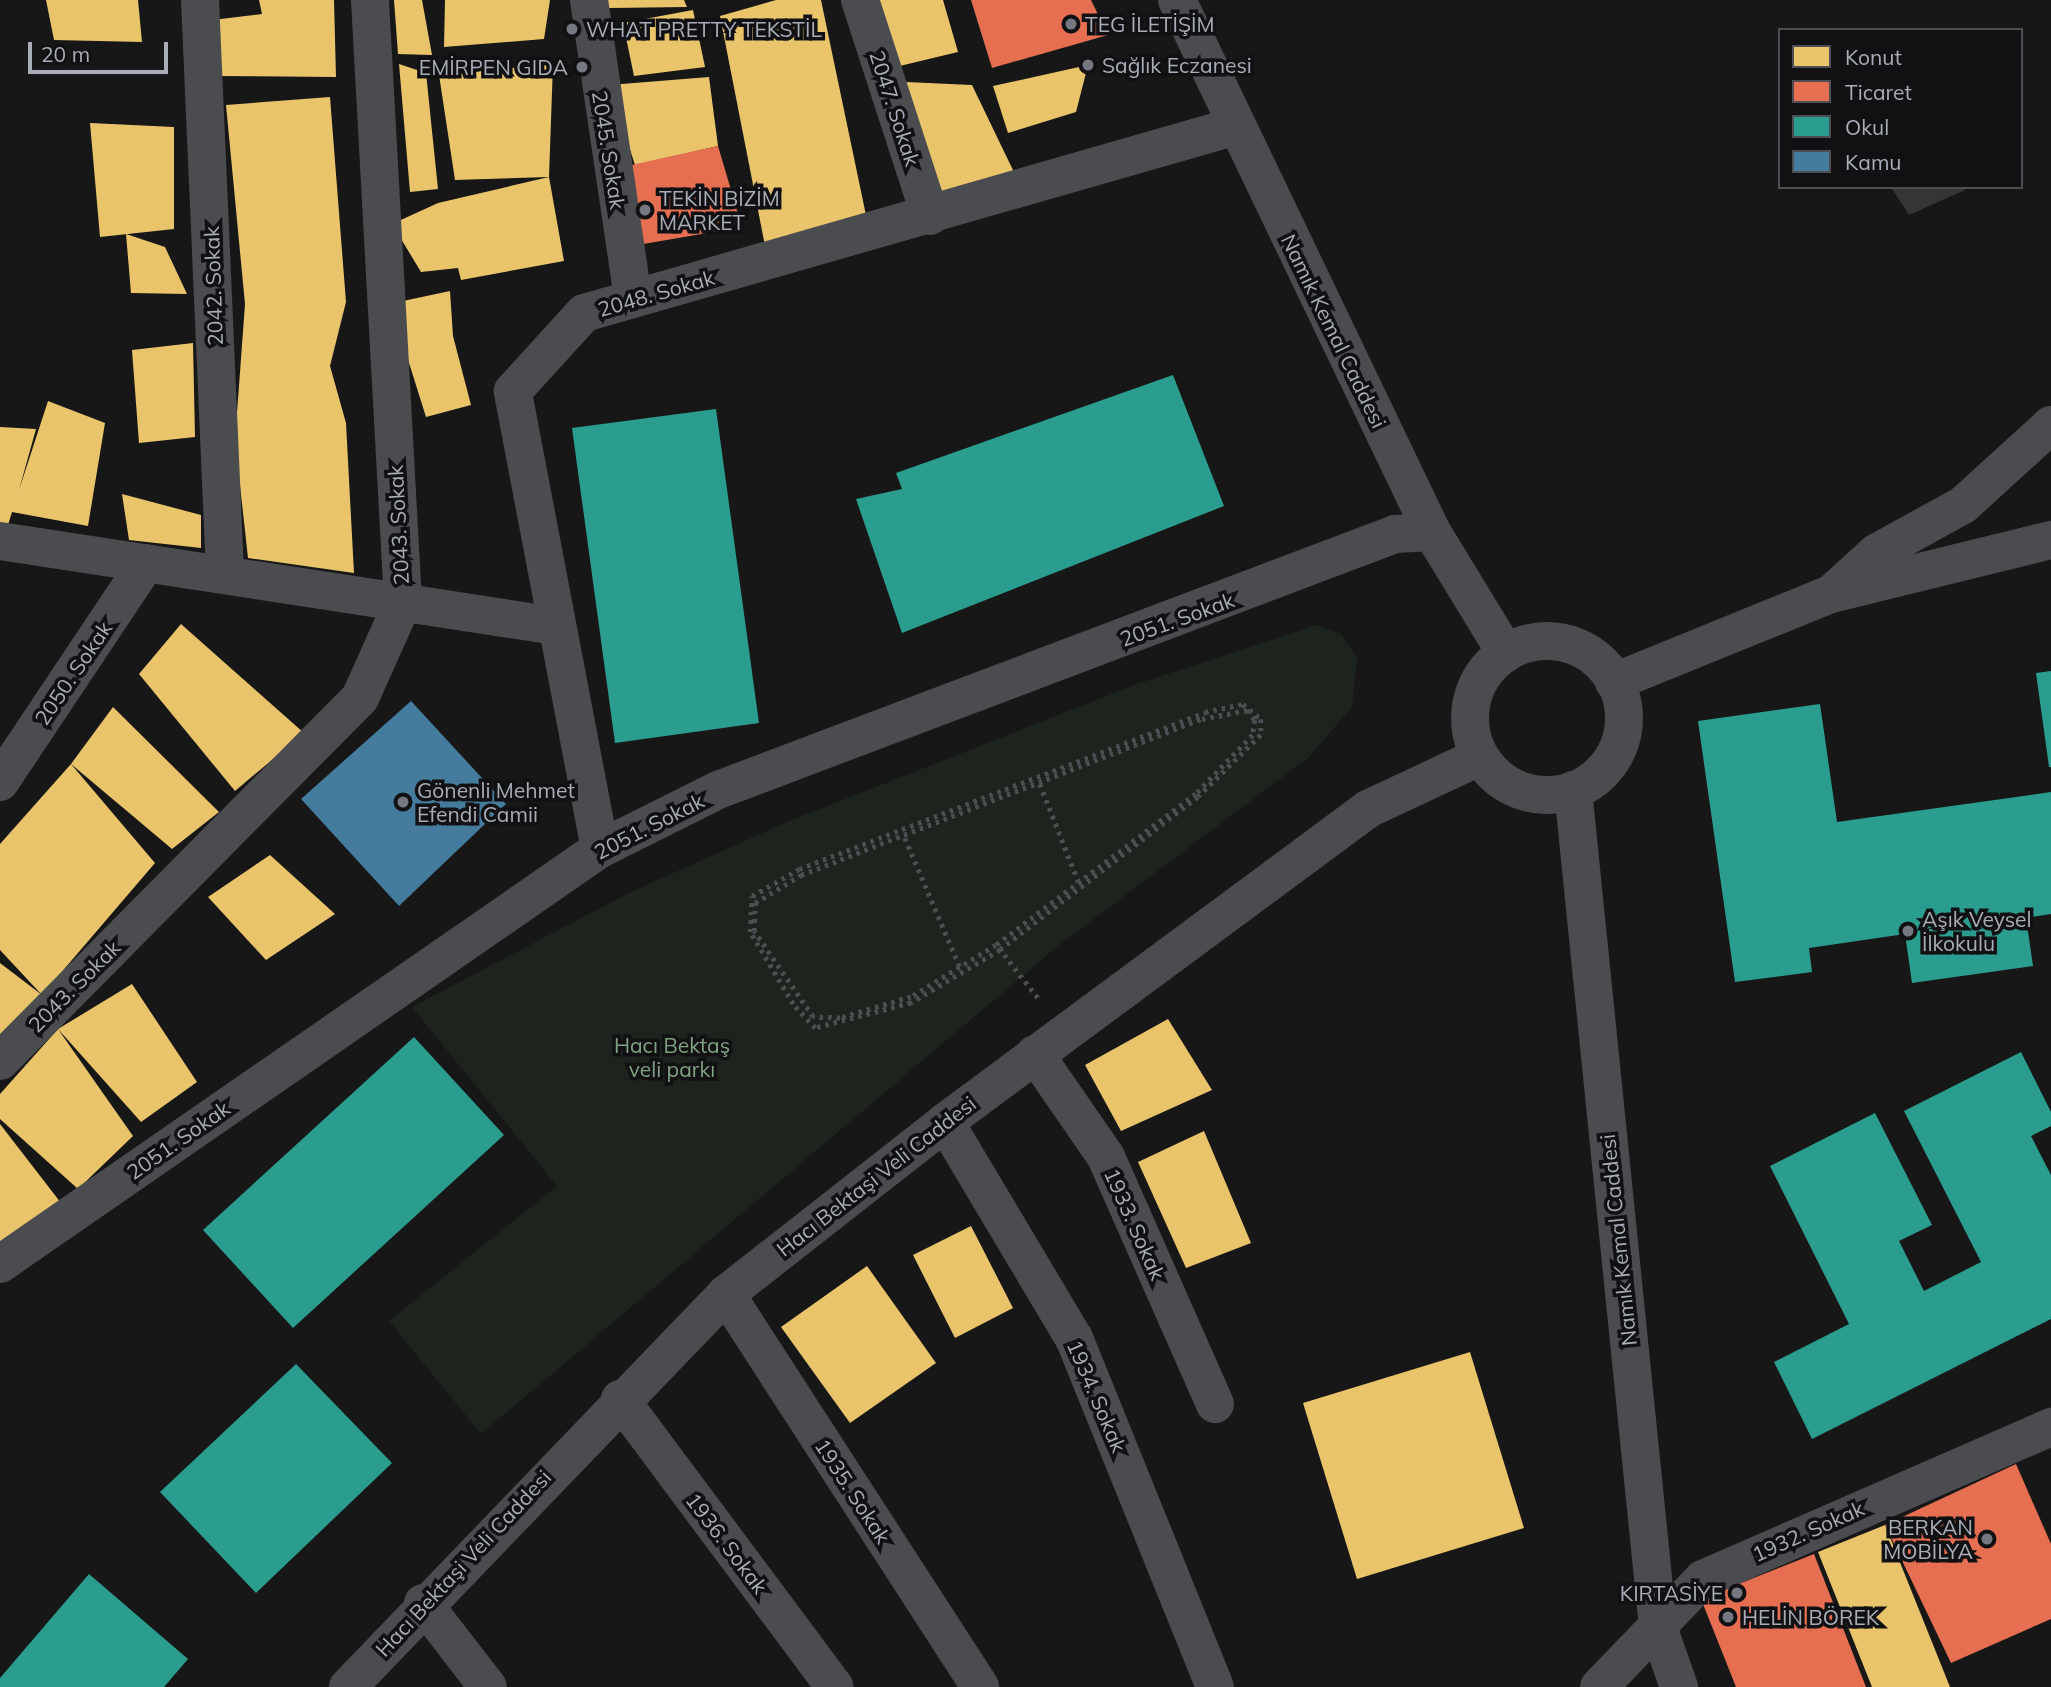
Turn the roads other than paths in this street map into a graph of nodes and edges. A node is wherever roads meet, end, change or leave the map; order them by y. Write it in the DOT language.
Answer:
graph roads {
  1 [pos="201,0"];
  2 [pos="370,0"];
  3 [pos="589,0"];
  4 [pos="860,0"];
  5 [pos="1177,0"];
  6 [pos="1236,125"];
  7 [pos="930,216"];
  8 [pos="632,299"];
  9 [pos="2051,425"];
  10 [pos="1432,531"];
  11 [pos="2051,540"];
  12 [pos="0,541"];
  13 [pos="146,563"];
  14 [pos="225,572"];
  15 [pos="1831,594"];
  16 [pos="403,602"];
  17 [pos="556,626"];
  18 [pos="1506,653"];
  19 [pos="1614,682"];
  20 [pos="1479,757"];
  21 [pos="0,782"];
  22 [pos="1573,790"];
  23 [pos="600,849"];
  24 [pos="1035,1054"];
  25 [pos="0,1061"];
  26 [pos="945,1122"];
  27 [pos="0,1264"];
  28 [pos="726,1294"];
  29 [pos="620,1399"];
  30 [pos="1215,1404"];
  31 [pos="2051,1427"];
  32 [pos="423,1603"];
  33 [pos="1658,1627"];
  34 [pos="348,1687"];
  35 [pos="488,1687"];
  36 [pos="835,1687"];
  37 [pos="980,1687"];
  38 [pos="1215,1687"];
  39 [pos="1599,1687"];
  40 [pos="1679,1687"];
  1 -- 14 [label="street, 2042. Sokak"];
  2 -- 16 [label="street, 2043. Sokak"];
  3 -- 8 [label="street, 2045. Sokak"];
  4 -- 7 [label="street, 2047. Sokak"];
  5 -- 6 [label="street, Namık Kemal Caddesi"];
  6 -- 7 [label="street, 2048. Sokak"];
  6 -- 10 [label="street, Namık Kemal Caddesi"];
  7 -- 8 [label="street, 2048. Sokak"];
  8 -- 17 [label="street, 2048. Sokak"];
  9 -- 15 [label="street"];
  10 -- 18 [label="street, Namık Kemal Caddesi"];
  10 -- 23 [label="street, 2051. Sokak"];
  11 -- 15 [label="street"];
  12 -- 13 [label="street"];
  13 -- 14 [label="street"];
  13 -- 21 [label="street, 2050. Sokak"];
  14 -- 16 [label="street"];
  15 -- 19 [label="street"];
  16 -- 17 [label="street"];
  16 -- 25 [label="street, 2043. Sokak"];
  17 -- 23 [label="street, 2048. Sokak"];
  18 -- 19 [label="street"];
  18 -- 20 [label="street"];
  19 -- 22 [label="street"];
  20 -- 22 [label="street"];
  20 -- 24 [label="street, Hacı Bektaşi Veli Caddesi"];
  22 -- 33 [label="street, Namık Kemal Caddesi"];
  23 -- 27 [label="street, 2051. Sokak"];
  24 -- 26 [label="street, Hacı Bektaşi Veli Caddesi"];
  24 -- 30 [label="street, 1933. Sokak"];
  26 -- 28 [label="street, Hacı Bektaşi Veli Caddesi"];
  26 -- 38 [label="street, 1934. Sokak"];
  28 -- 29 [label="street, Hacı Bektaşi Veli Caddesi"];
  28 -- 37 [label="street, 1935. Sokak"];
  29 -- 32 [label="street, Hacı Bektaşi Veli Caddesi"];
  29 -- 36 [label="street, 1936. Sokak"];
  31 -- 33 [label="street, 1932. Sokak"];
  32 -- 34 [label="street, Hacı Bektaşi Veli Caddesi"];
  32 -- 35 [label="street"];
  33 -- 39 [label="street, 1932. Sokak"];
  33 -- 40 [label="street, Namık Kemal Caddesi"];
}
